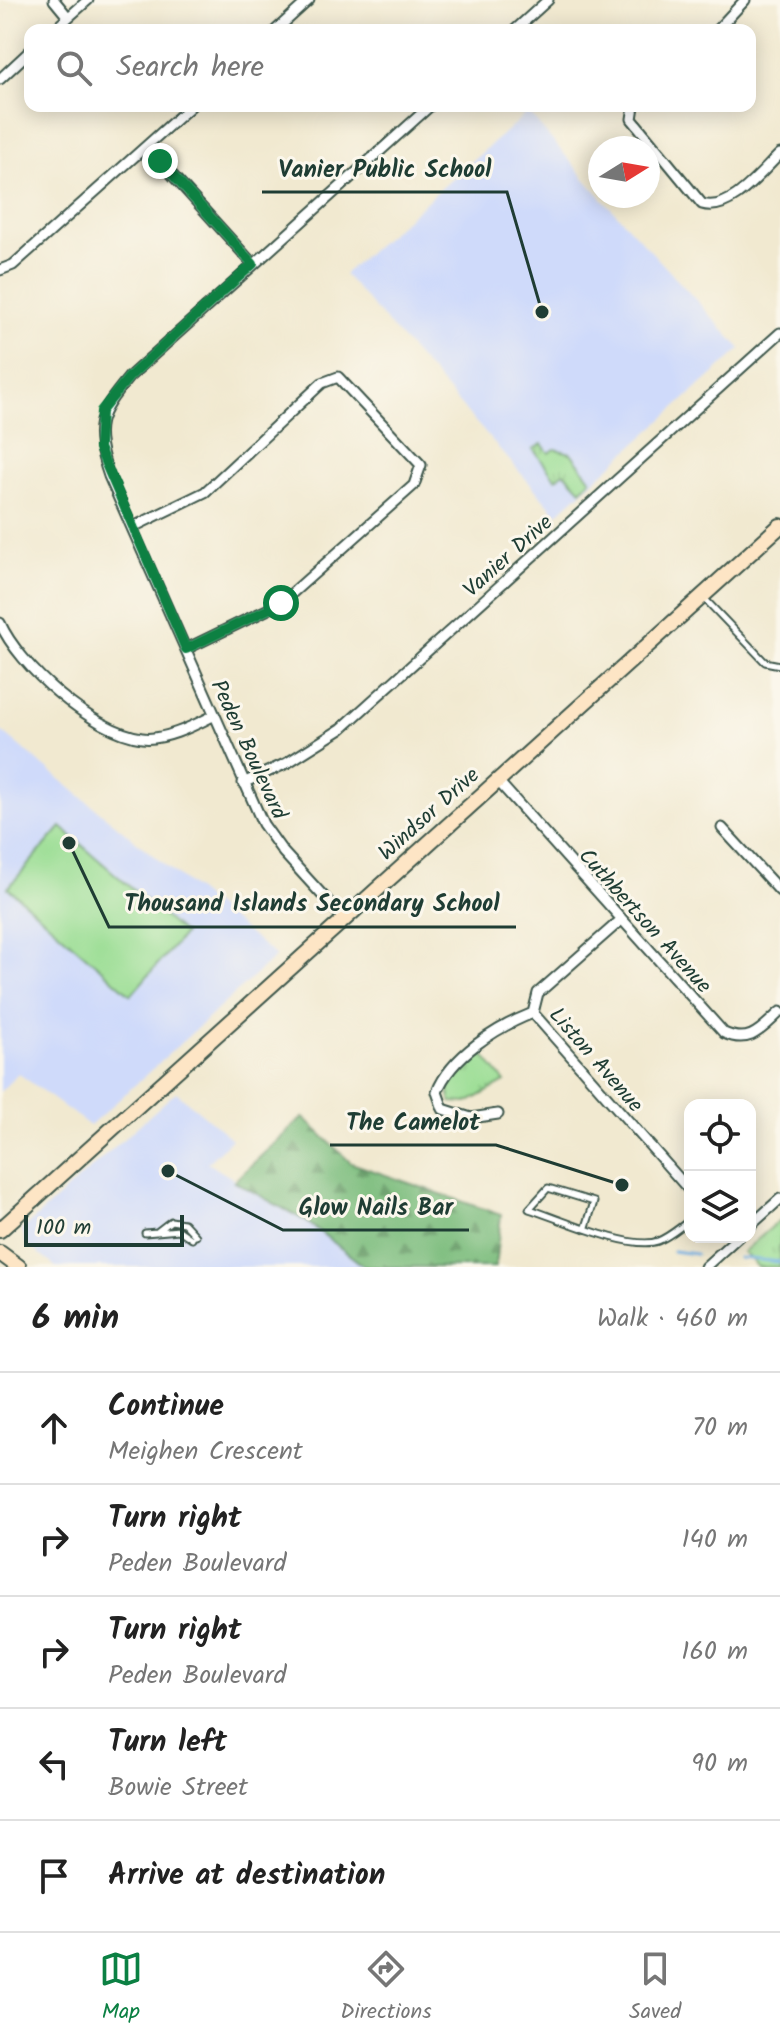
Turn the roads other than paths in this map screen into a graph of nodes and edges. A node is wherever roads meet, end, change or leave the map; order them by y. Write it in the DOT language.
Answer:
graph roads {
  1 [pos="54,0"];
  2 [pos="88,0"];
  3 [pos="309,0"];
  4 [pos="548,0"];
  5 [pos="745,0"];
  6 [pos="68,17"];
  7 [pos="60,24"];
  8 [pos="283,24"];
  9 [pos="522,24"];
  10 [pos="723,24"];
  11 [pos="24,57"];
  12 [pos="0,79"];
  13 [pos="185,112"];
  14 [pos="423,112"];
  15 [pos="633,112"];
  16 [pos="147,147"];
  17 [pos="779,157"];
  18 [pos="253,264"];
  19 [pos="0,270"];
  20 [pos="780,333"];
  21 [pos="780,526"];
  22 [pos="133,527"];
  23 [pos="702,596"];
  24 [pos="0,623"];
  25 [pos="186,649"];
  26 [pos="780,665"];
  27 [pos="213,716"];
  28 [pos="497,780"];
  29 [pos="243,783"];
  30 [pos="722,828"];
  31 [pos="780,891"];
  32 [pos="345,920"];
  33 [pos="621,920"];
  34 [pos="780,1012"];
  35 [pos="533,1013"];
  36 [pos="498,1114"];
  37 [pos="684,1184"];
  38 [pos="780,1199"];
  39 [pos="756,1221"];
  40 [pos="684,1224"];
  41 [pos="586,1227"];
  42 [pos="0,1230"];
  43 [pos="145,1233"];
  44 [pos="194,1238"];
  45 [pos="729,1243"];
  46 [pos="0,1253"];
  47 [pos="19,1267"];
  48 [pos="705,1267"];
  1 -- 6 [label="street"];
  2 -- 6 [label="street"];
  3 -- 8 [label="street"];
  4 -- 9 [label="street"];
  5 -- 10 [label="street"];
  6 -- 7 [label="street"];
  11 -- 12 [label="street"];
  13 -- 16 [label="street"];
  14 -- 18 [label="street, Peden Boulevard"];
  15 -- 17 [label="street"];
  16 -- 18 [label="street"];
  16 -- 19 [label="street"];
  18 -- 22 [label="street, Peden Boulevard"];
  20 -- 29 [label="street, Vanier Drive"];
  21 -- 23 [label="street, Windsor Drive"];
  22 -- 25 [label="street, Peden Boulevard"];
  22 -- 25 [label="street"];
  23 -- 26 [label="lane"];
  23 -- 28 [label="street, Windsor Drive"];
  24 -- 27 [label="street"];
  25 -- 27 [label="street, Peden Boulevard"];
  27 -- 29 [label="street, Peden Boulevard"];
  28 -- 32 [label="street, Windsor Drive"];
  28 -- 33 [label="street, Cuthbertson Avenue"];
  29 -- 32 [label="street, Peden Boulevard"];
  30 -- 31 [label="street"];
  32 -- 42 [label="street, Windsor Drive"];
  33 -- 34 [label="street, Cuthbertson Avenue"];
  33 -- 35 [label="street, Liston Avenue"];
  35 -- 36 [label="street"];
  35 -- 37 [label="street, Liston Avenue"];
  38 -- 39 [label="street"];
  40 -- 41 [label="lane"];
  41 -- 41 [label="lane"];
  43 -- 44 [label="lane"];
  45 -- 48 [label="street"];
  46 -- 47 [label="street"];
}
